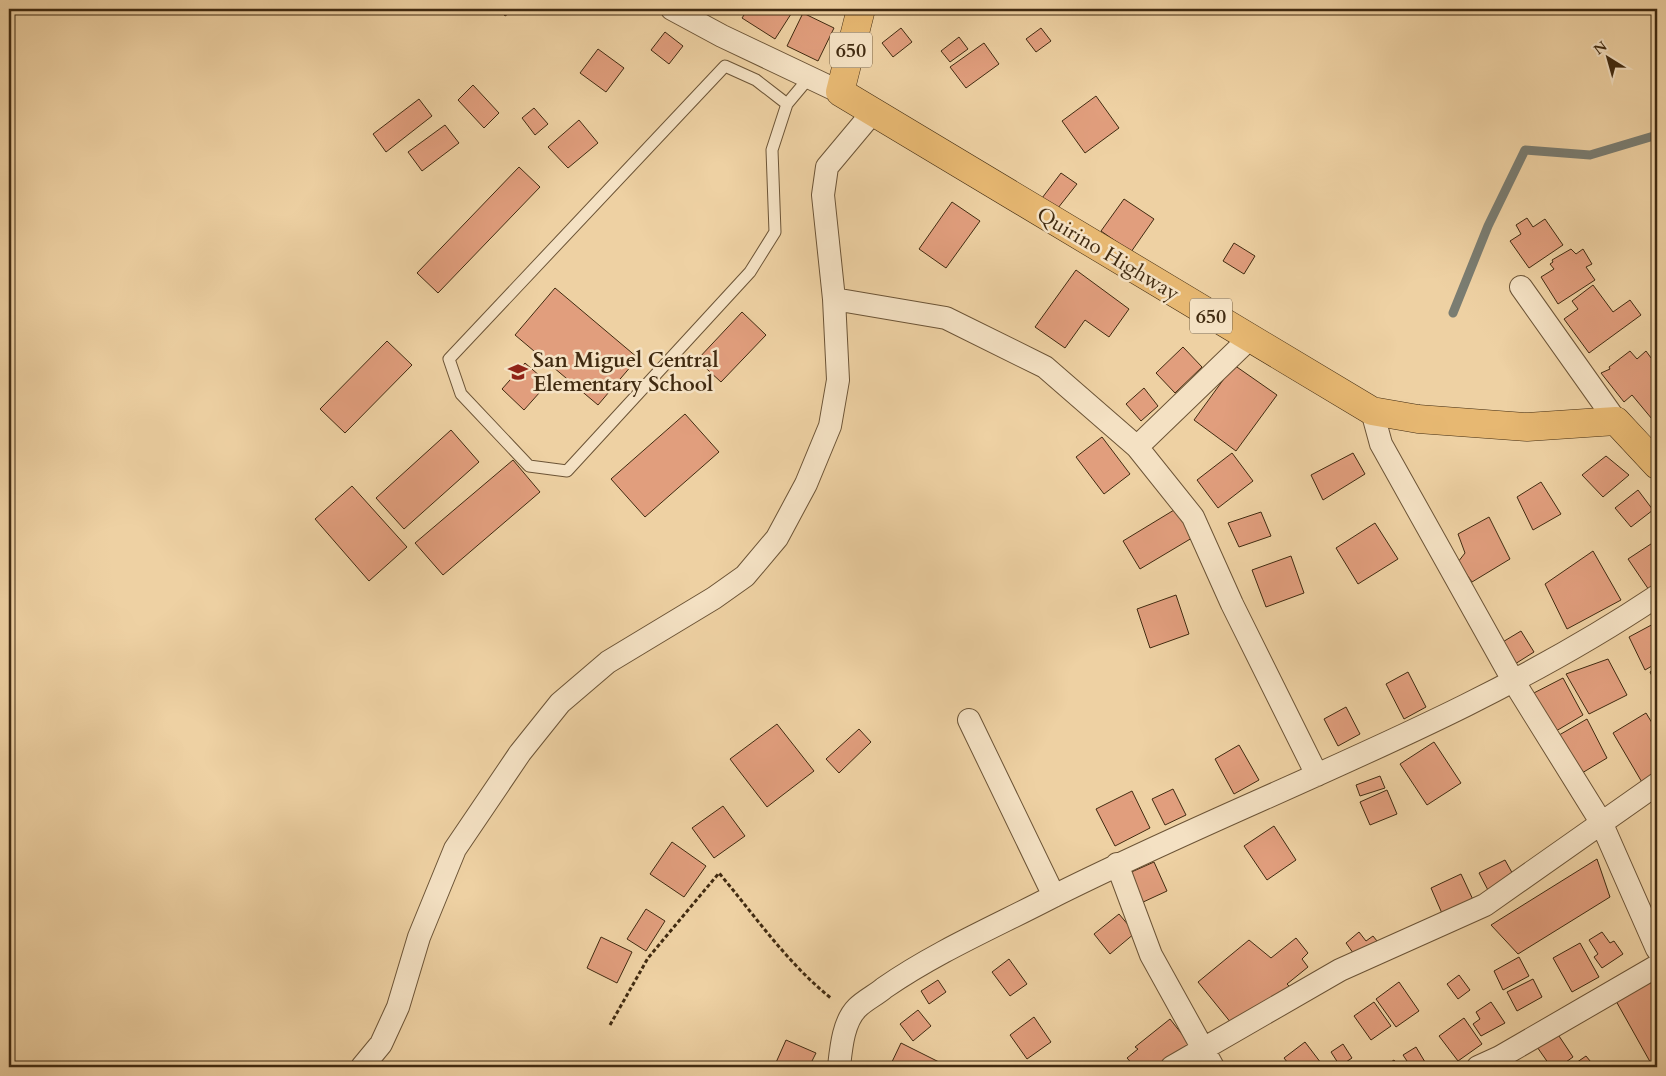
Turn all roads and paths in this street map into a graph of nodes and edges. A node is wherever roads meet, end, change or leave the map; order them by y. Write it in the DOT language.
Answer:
graph roads {
  1 [pos="672,9"];
  2 [pos="861,9"];
  3 [pos="808,79"];
  4 [pos="840,92"];
  5 [pos="787,104"];
  6 [pos="874,112"];
  7 [pos="1521,287"];
  8 [pos="834,299"];
  9 [pos="1248,339"];
  10 [pos="1372,411"];
  11 [pos="1616,421"];
  12 [pos="1137,447"];
  13 [pos="1657,465"];
  14 [pos="1657,596"];
  15 [pos="1514,682"];
  16 [pos="969,720"];
  17 [pos="1317,775"];
  18 [pos="1657,784"];
  19 [pos="1601,822"];
  20 [pos="1117,864"];
  21 [pos="1054,896"];
  22 [pos="1657,949"];
  23 [pos="1657,966"];
  24 [pos="855,1009"];
  25 [pos="610,1025"];
  26 [pos="1202,1048"];
  27 [pos="362,1067"];
  28 [pos="839,1067"];
  29 [pos="1172,1067"];
  30 [pos="1213,1067"];
  31 [pos="1478,1067"];
  1 -- 3 [label="street"];
  2 -- 4 [label="main road, 650"];
  3 -- 4 [label="street"];
  3 -- 5 [label="lane"];
  4 -- 6 [label="main road, Quirino Highway / 650"];
  5 -- 5 [label="lane"];
  6 -- 8 [label="street"];
  6 -- 9 [label="main road, Quirino Highway / 650"];
  7 -- 11 [label="street"];
  8 -- 12 [label="street"];
  8 -- 27 [label="street"];
  9 -- 10 [label="main road, Quirino Highway / 650"];
  9 -- 12 [label="street"];
  10 -- 11 [label="main road, Quirino Highway / 650"];
  10 -- 15 [label="street"];
  11 -- 13 [label="main road"];
  12 -- 17 [label="street"];
  14 -- 15 [label="street"];
  15 -- 17 [label="street"];
  15 -- 19 [label="street"];
  16 -- 21 [label="street"];
  17 -- 20 [label="street"];
  18 -- 19 [label="street"];
  19 -- 22 [label="street"];
  19 -- 26 [label="street"];
  20 -- 21 [label="street"];
  20 -- 26 [label="street"];
  21 -- 24 [label="street"];
  23 -- 31 [label="street"];
  24 -- 25 [label="path"];
  24 -- 28 [label="street"];
  26 -- 29 [label="street"];
  26 -- 30 [label="street"];
}
